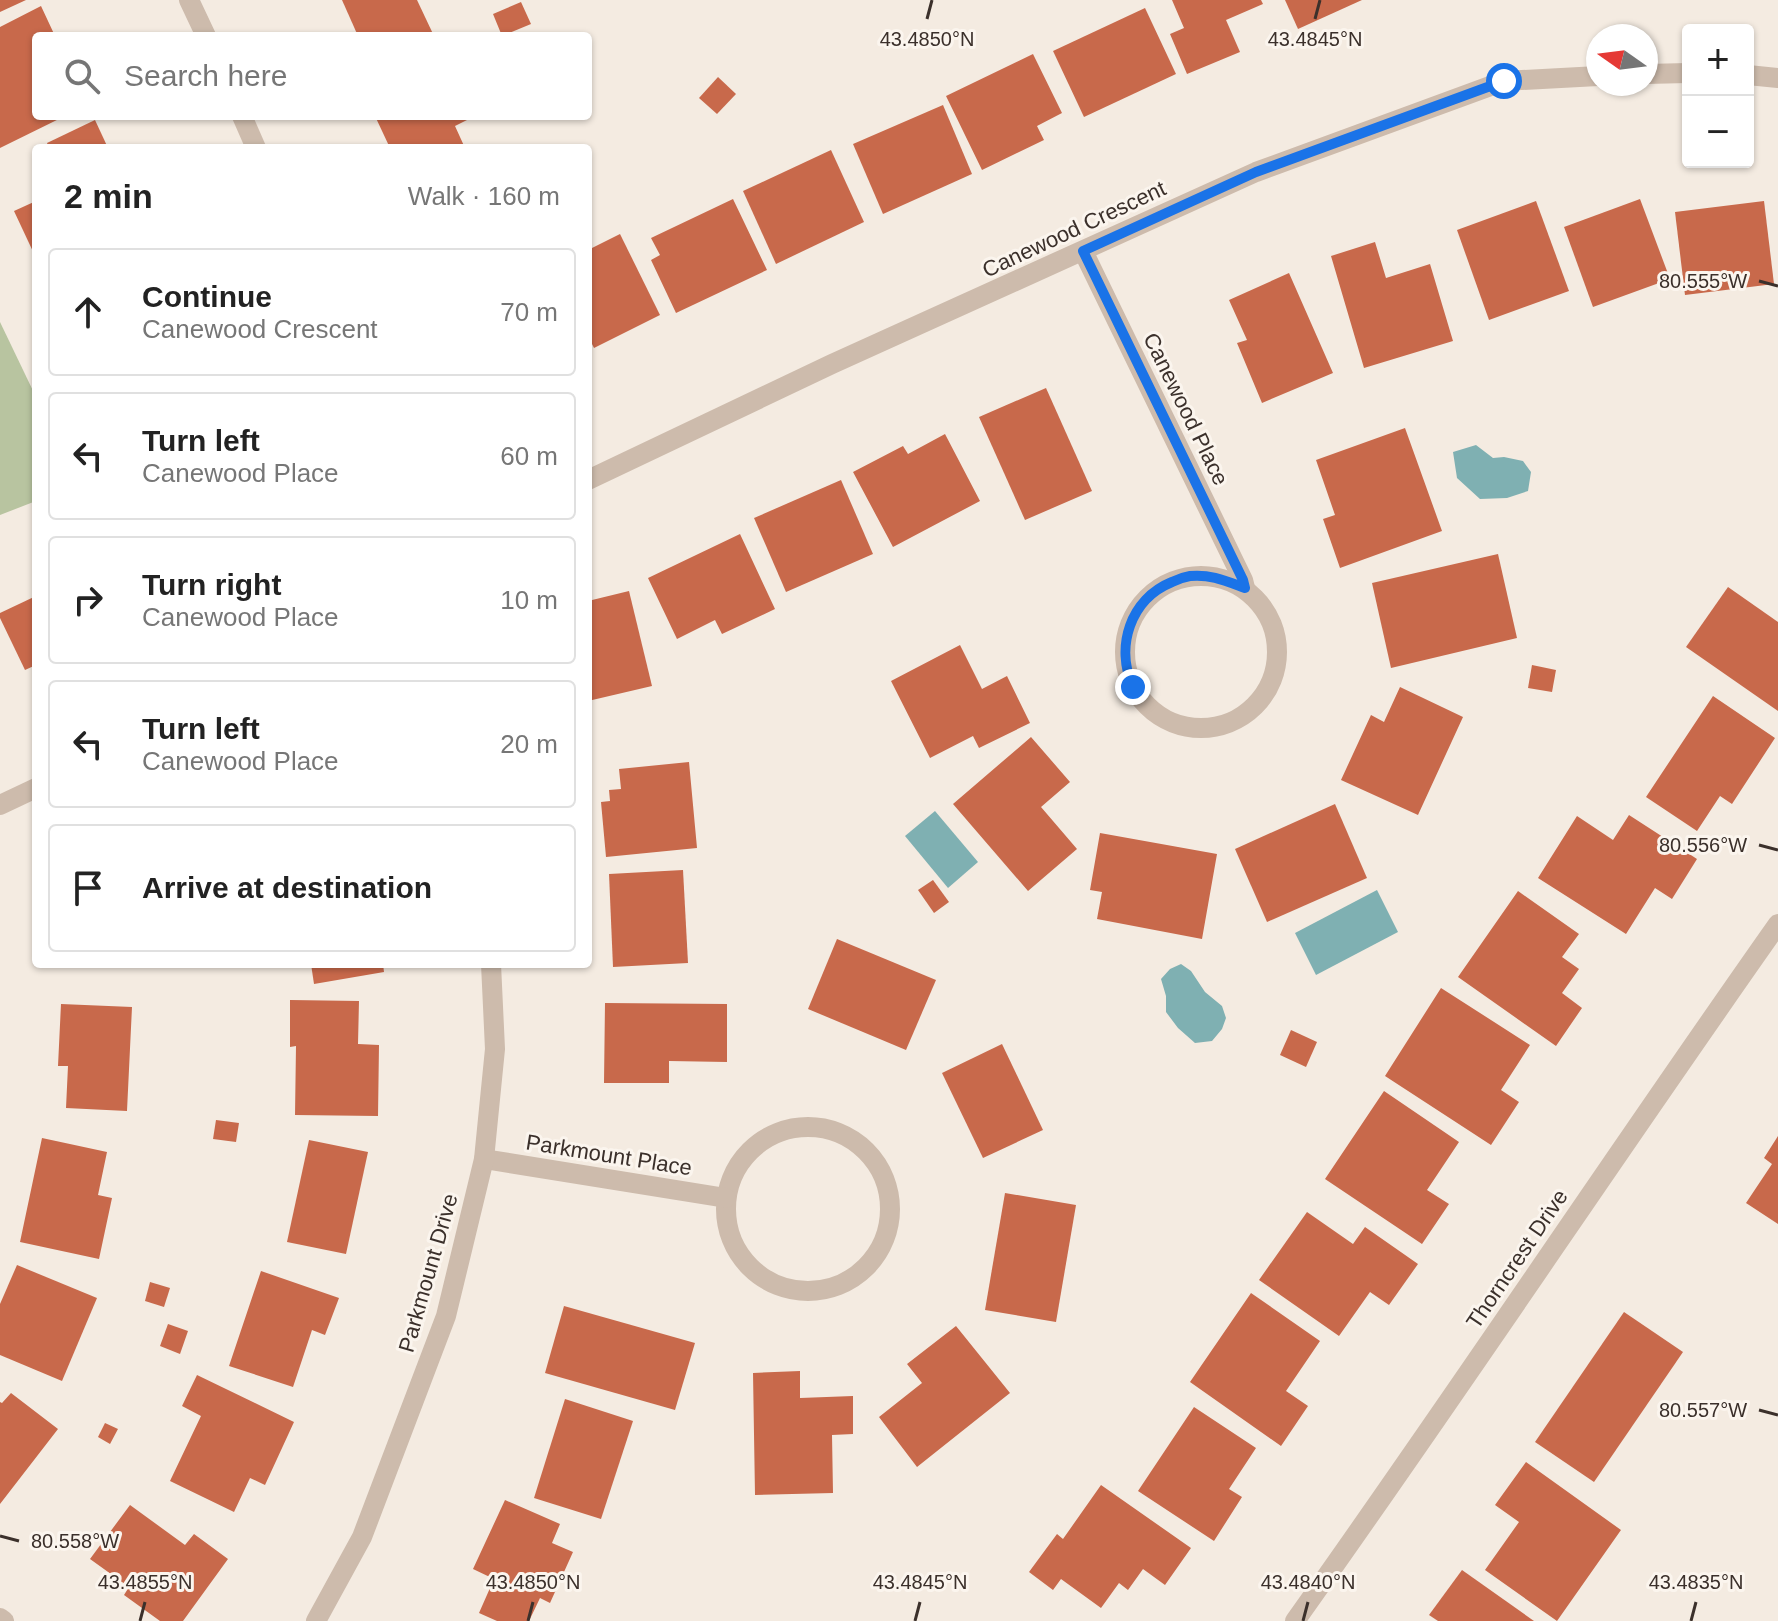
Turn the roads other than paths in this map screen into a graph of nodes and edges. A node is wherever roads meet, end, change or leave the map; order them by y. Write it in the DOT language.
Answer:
graph roads {
  1 [pos="189,0"];
  2 [pos="204,32"];
  3 [pos="1682,73"];
  4 [pos="1658,74"];
  5 [pos="1754,76"];
  6 [pos="1586,77"];
  7 [pos="1778,78"];
  8 [pos="244,120"];
  9 [pos="254,144"];
  10 [pos="1083,251"];
  11 [pos="592,478"];
  12 [pos="1245,588"];
  13 [pos="32,790"];
  14 [pos="0,805"];
  15 [pos="1778,924"];
  16 [pos="491,968"];
  17 [pos="484,1159"];
  18 [pos="726,1198"];
  19 [pos="316,1621"];
  20 [pos="1295,1621"];
  1 -- 2 [label="street"];
  3 -- 4 [label="street"];
  5 -- 7 [label="street"];
  6 -- 10 [label="street, Canewood Crescent"];
  8 -- 9 [label="street"];
  10 -- 11 [label="street, Canewood Crescent"];
  10 -- 12 [label="street, Canewood Place"];
  12 -- 12 [label="street, Canewood Place"];
  13 -- 14 [label="street"];
  15 -- 20 [label="street, Thorncrest Drive"];
  16 -- 17 [label="street, Parkmount Drive"];
  17 -- 18 [label="street, Parkmount Place"];
  17 -- 19 [label="street, Parkmount Drive"];
  18 -- 18 [label="street"];
}
